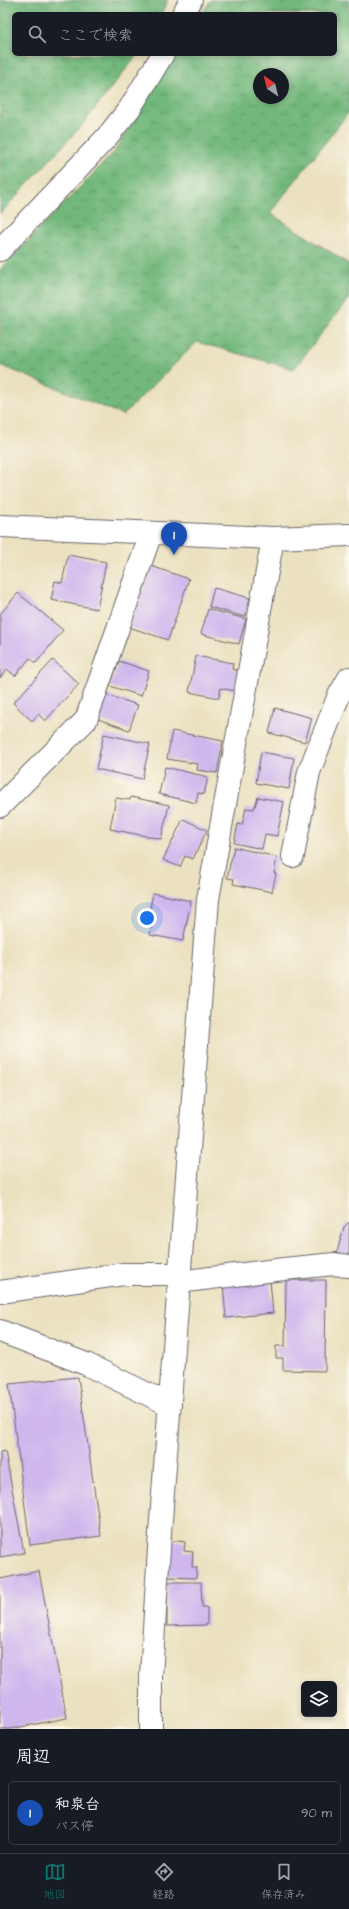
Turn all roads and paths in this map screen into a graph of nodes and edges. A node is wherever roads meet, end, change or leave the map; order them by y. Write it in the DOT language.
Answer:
graph roads {
  1 [pos="191,0"];
  2 [pos="184,12"];
  3 [pos="162,56"];
  4 [pos="0,250"];
  5 [pos="0,526"];
  6 [pos="151,533"];
  7 [pos="349,535"];
  8 [pos="273,538"];
  9 [pos="349,678"];
  10 [pos="0,806"];
  11 [pos="292,856"];
  12 [pos="349,1266"];
  13 [pos="179,1278"];
  14 [pos="0,1292"];
  15 [pos="0,1331"];
  16 [pos="170,1405"];
  17 [pos="151,1729"];
  1 -- 2 [label="street"];
  3 -- 4 [label="street"];
  5 -- 6 [label="street"];
  6 -- 8 [label="street"];
  6 -- 10 [label="street"];
  7 -- 8 [label="street"];
  8 -- 13 [label="street"];
  9 -- 11 [label="street"];
  12 -- 13 [label="street"];
  13 -- 14 [label="street"];
  13 -- 16 [label="street"];
  15 -- 16 [label="street"];
  16 -- 17 [label="street"];
}
